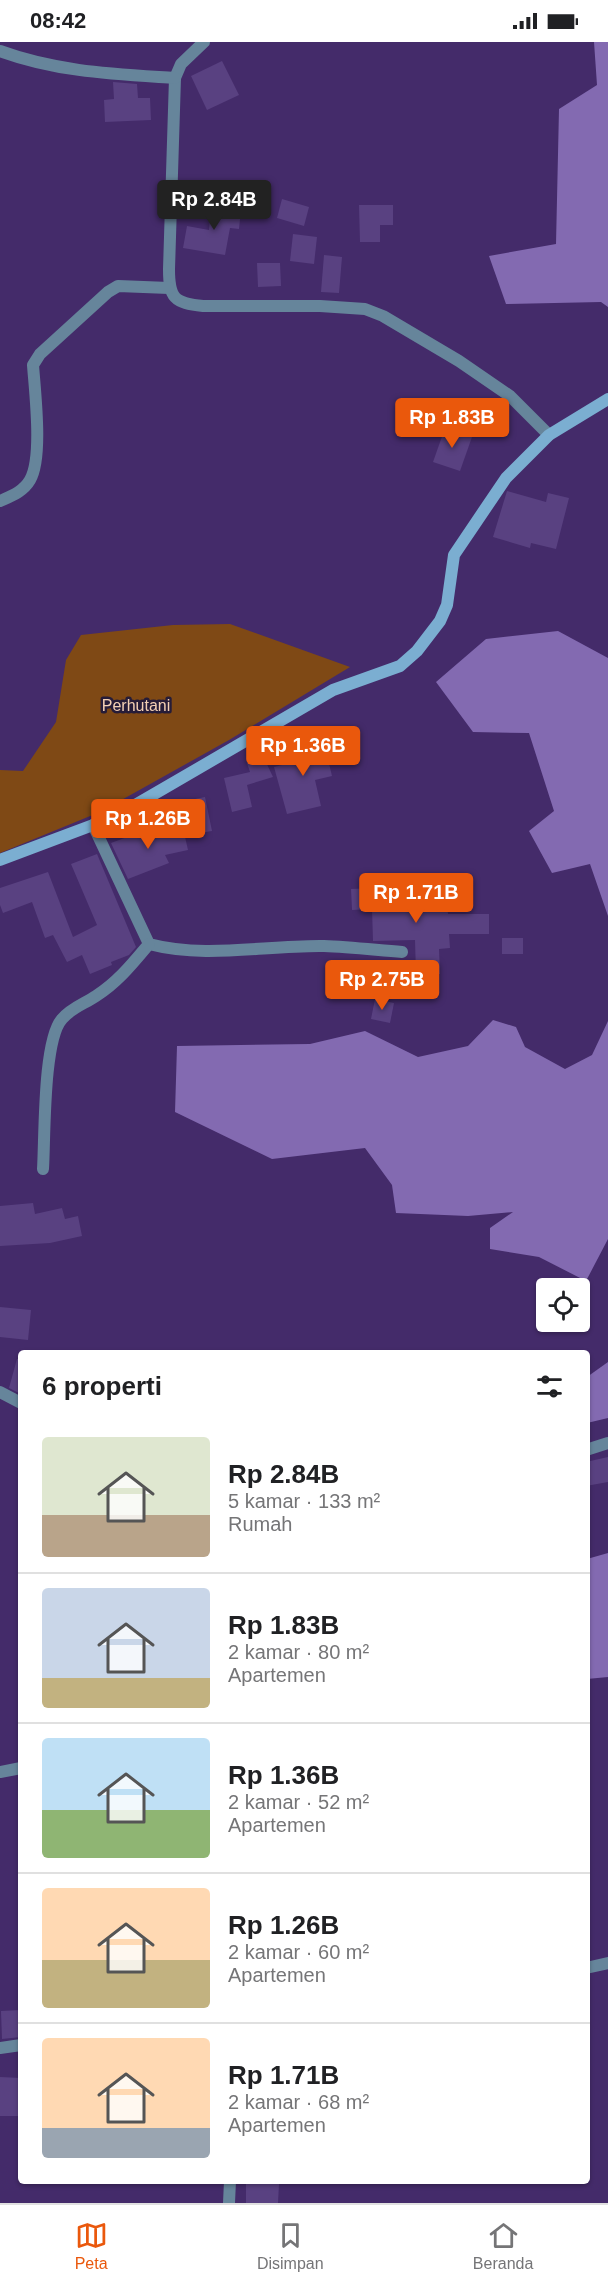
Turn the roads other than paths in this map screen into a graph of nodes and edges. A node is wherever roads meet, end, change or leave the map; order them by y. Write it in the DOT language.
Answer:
graph roads {
  1 [pos="204,42"];
  2 [pos="0,51"];
  3 [pos="175,78"];
  4 [pos="168,288"];
  5 [pos="608,399"];
  6 [pos="549,435"];
  7 [pos="0,501"];
  8 [pos="93,825"];
  9 [pos="0,860"];
  10 [pos="149,944"];
  11 [pos="402,952"];
  12 [pos="43,1169"];
  13 [pos="0,1392"];
  14 [pos="18,1401"];
  15 [pos="608,1443"];
  16 [pos="590,1449"];
  17 [pos="18,1769"];
  18 [pos="0,1772"];
  19 [pos="608,1963"];
  20 [pos="590,1967"];
  21 [pos="18,2045"];
  22 [pos="0,2048"];
  23 [pos="230,2184"];
  24 [pos="229,2203"];
  1 -- 3 [label="street"];
  2 -- 3 [label="street"];
  3 -- 4 [label="street"];
  4 -- 6 [label="street"];
  4 -- 7 [label="street"];
  5 -- 6 [label="street"];
  6 -- 8 [label="street"];
  8 -- 9 [label="street"];
  8 -- 10 [label="street"];
  10 -- 11 [label="street"];
  10 -- 12 [label="street"];
  13 -- 14 [label="street"];
  15 -- 16 [label="street"];
  17 -- 18 [label="street"];
  19 -- 20 [label="street"];
  21 -- 22 [label="street"];
  23 -- 24 [label="street"];
}
